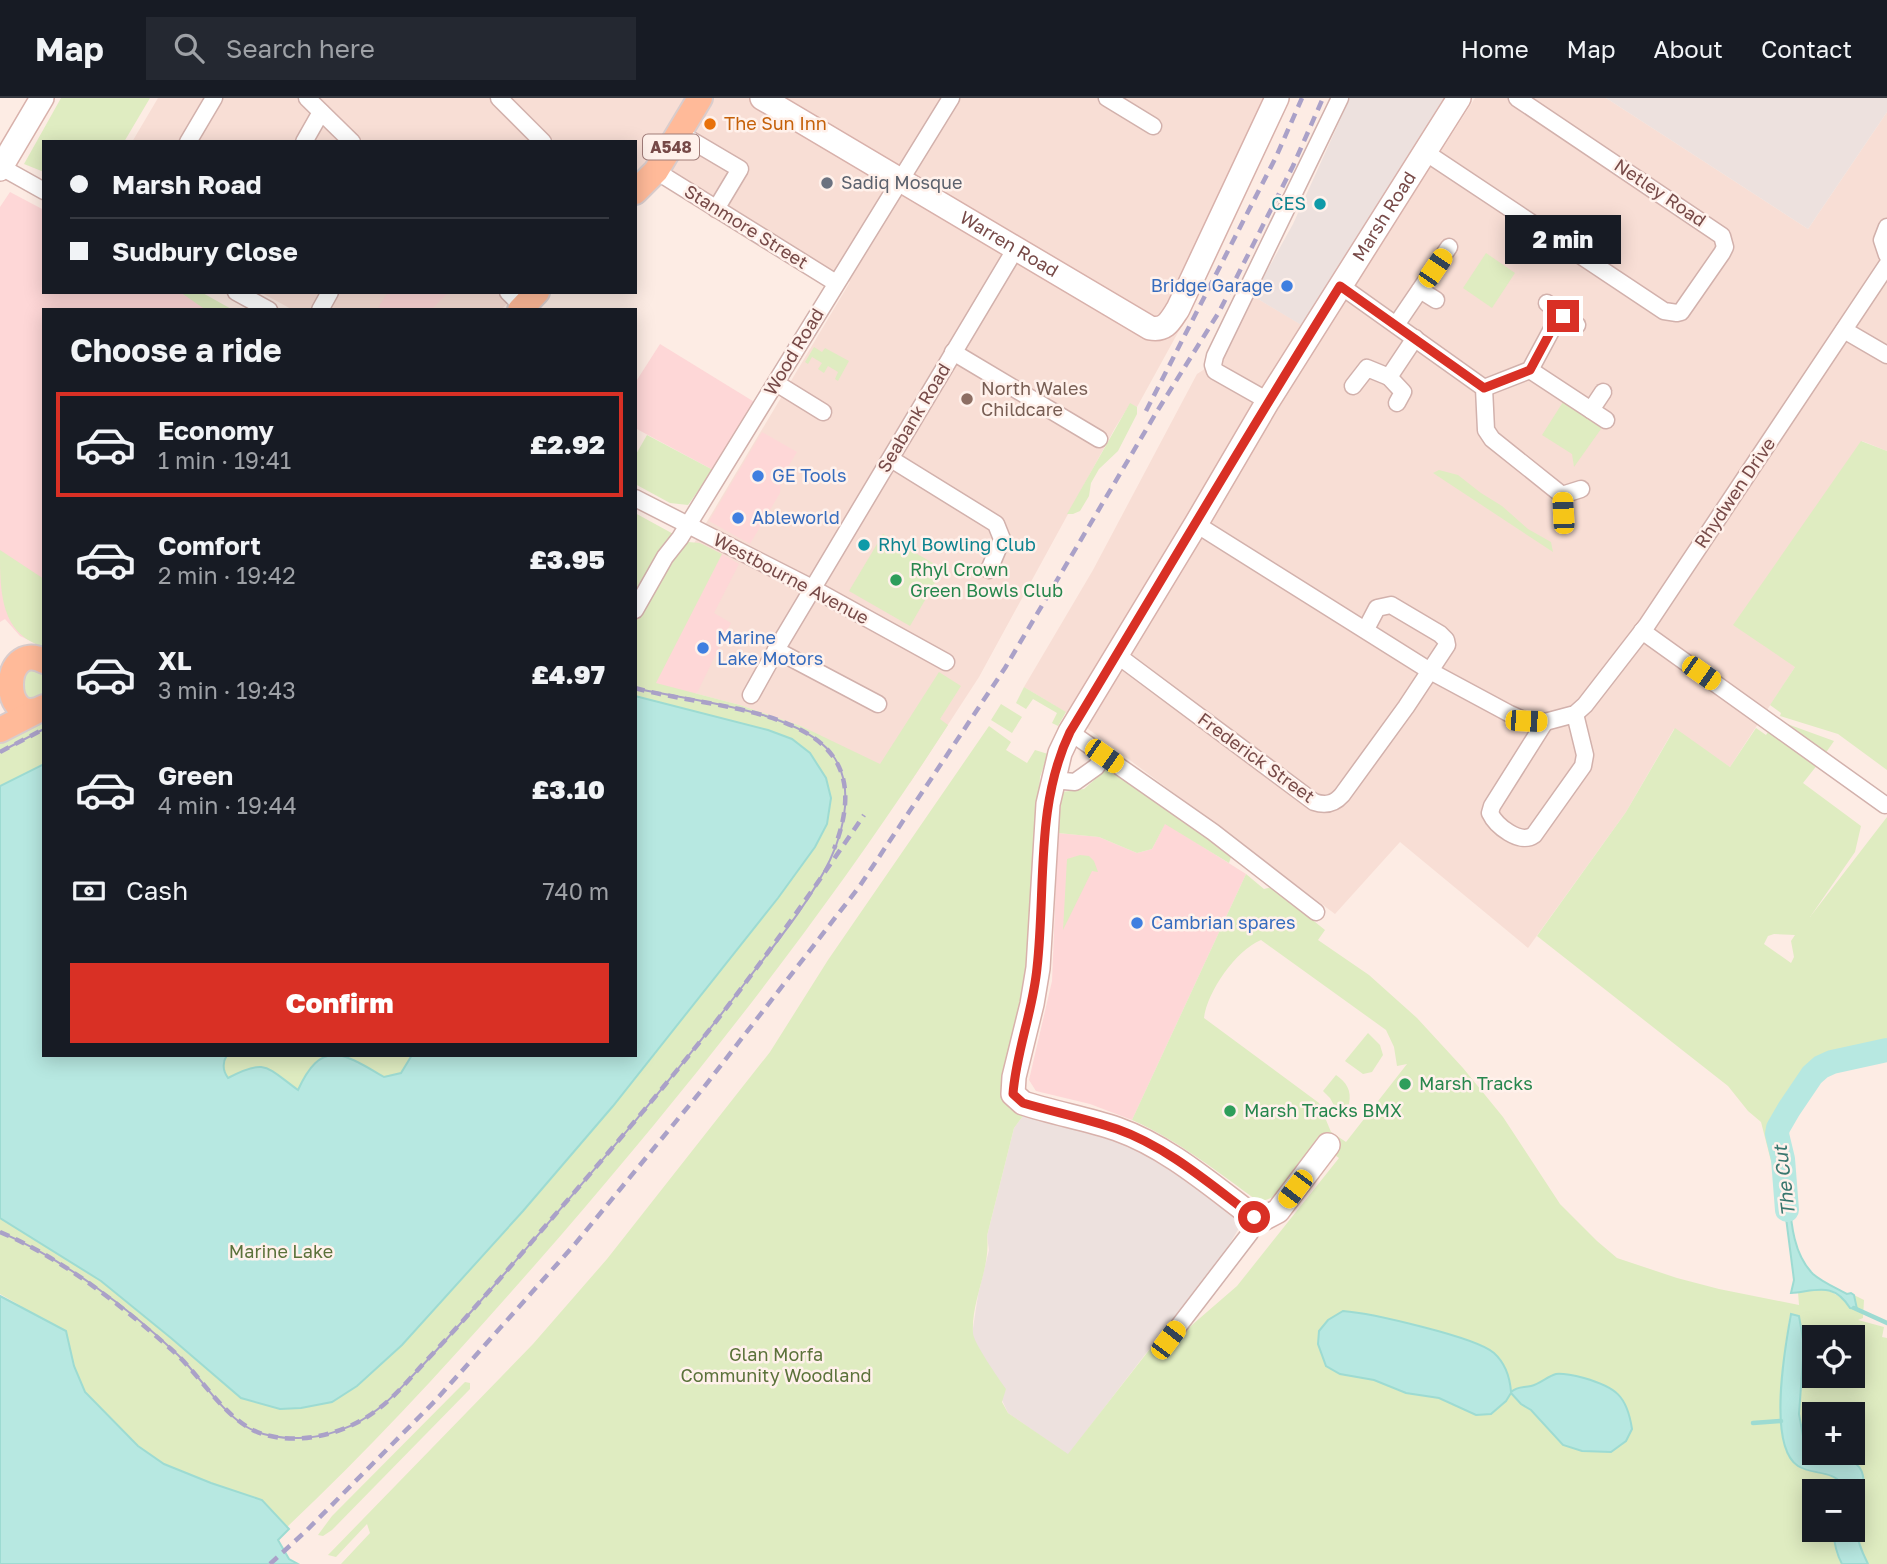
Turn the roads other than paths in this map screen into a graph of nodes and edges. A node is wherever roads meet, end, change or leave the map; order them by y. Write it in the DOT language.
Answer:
graph roads {
  1 [pos="42,98"];
  2 [pos="214,98"];
  3 [pos="307,98"];
  4 [pos="700,98"];
  5 [pos="762,98"];
  6 [pos="951,98"];
  7 [pos="1107,98"];
  8 [pos="1277,98"];
  9 [pos="1340,98"];
  10 [pos="1459,98"];
  11 [pos="1517,98"];
  12 [pos="509,101"];
  13 [pos="321,112"];
  14 [pos="1153,126"];
  15 [pos="679,133"];
  16 [pos="189,140"];
  17 [pos="305,140"];
  18 [pos="350,140"];
  19 [pos="541,140"];
  20 [pos="1425,152"];
  21 [pos="1,168"];
  22 [pos="656,172"];
  23 [pos="902,180"];
  24 [pos="42,190"];
  25 [pos="637,190"];
  26 [pos="716,209"];
  27 [pos="1887,227"];
  28 [pos="1449,247"];
  29 [pos="1016,248"];
  30 [pos="1887,255"];
  31 [pos="1887,265"];
  32 [pos="836,282"];
  33 [pos="1340,286"];
  34 [pos="1420,290"];
  35 [pos="240,294"];
  36 [pos="1436,300"];
  37 [pos="1547,303"];
  38 [pos="265,308"];
  39 [pos="1563,316"];
  40 [pos="1396,325"];
  41 [pos="1577,325"];
  42 [pos="1844,330"];
  43 [pos="1415,338"];
  44 [pos="953,352"];
  45 [pos="1887,355"];
  46 [pos="1530,370"];
  47 [pos="1389,376"];
  48 [pos="776,383"];
  49 [pos="1353,386"];
  50 [pos="1484,388"];
  51 [pos="1603,393"];
  52 [pos="1268,401"];
  53 [pos="1397,403"];
  54 [pos="1591,410"];
  55 [pos="823,412"];
  56 [pos="1606,420"];
  57 [pos="1099,439"];
  58 [pos="891,459"];
  59 [pos="1581,489"];
  60 [pos="1562,495"];
  61 [pos="637,499"];
  62 [pos="1563,513"];
  63 [pos="1196,524"];
  64 [pos="687,525"];
  65 [pos="989,570"];
  66 [pos="813,588"];
  67 [pos="637,606"];
  68 [pos="1366,629"];
  69 [pos="1642,631"];
  70 [pos="776,650"];
  71 [pos="1117,655"];
  72 [pos="42,660"];
  73 [pos="946,662"];
  74 [pos="1430,671"];
  75 [pos="751,695"];
  76 [pos="2,696"];
  77 [pos="878,704"];
  78 [pos="41,708"];
  79 [pos="1574,714"];
  80 [pos="1545,722"];
  81 [pos="0,730"];
  82 [pos="1070,732"];
  83 [pos="1104,756"];
  84 [pos="1052,780"];
  85 [pos="1885,805"];
  86 [pos="1316,912"];
  87 [pos="1328,1145"];
  88 [pos="1254,1217"];
  89 [pos="1168,1340"];
  1 -- 21 [label="street"];
  2 -- 16 [label="street"];
  3 -- 13 [label="street"];
  4 -- 15 [label="main road, A548"];
  5 -- 23 [label="street, Warren Road"];
  6 -- 23 [label="street, Wood Road"];
  7 -- 14 [label="street"];
  8 -- 29 [label="street, Warren Road"];
  9 -- 52 [label="street"];
  10 -- 20 [label="street, Marsh Road"];
  11 -- 20 [label="street, Netley Road"];
  12 -- 19 [label="street"];
  13 -- 17 [label="street"];
  13 -- 18 [label="street"];
  15 -- 22 [label="main road, A548"];
  15 -- 26 [label="street"];
  20 -- 33 [label="street, Marsh Road"];
  21 -- 24 [label="street"];
  22 -- 25 [label="main road, A548"];
  22 -- 26 [label="street, Stanmore Street"];
  23 -- 29 [label="street, Warren Road"];
  23 -- 32 [label="street, Wood Road"];
  26 -- 32 [label="street, Stanmore Street"];
  27 -- 30 [label="street"];
  28 -- 34 [label="street"];
  29 -- 44 [label="street, Seabank Road"];
  31 -- 42 [label="street, Rhydwen Drive"];
  32 -- 48 [label="street, Wood Road"];
  33 -- 40 [label="street"];
  33 -- 52 [label="street, Marsh Road"];
  34 -- 36 [label="street"];
  34 -- 40 [label="street"];
  35 -- 38 [label="street"];
  37 -- 39 [label="street"];
  39 -- 41 [label="street"];
  39 -- 46 [label="street"];
  40 -- 43 [label="street"];
  42 -- 45 [label="street"];
  42 -- 69 [label="street, Rhydwen Drive"];
  43 -- 47 [label="street"];
  43 -- 50 [label="street"];
  44 -- 57 [label="street"];
  44 -- 58 [label="street, Seabank Road"];
  46 -- 50 [label="street"];
  46 -- 54 [label="street"];
  47 -- 49 [label="street"];
  47 -- 53 [label="street"];
  48 -- 55 [label="street"];
  48 -- 64 [label="street, Wood Road"];
  50 -- 60 [label="street"];
  51 -- 54 [label="street"];
  52 -- 63 [label="street, Marsh Road"];
  54 -- 56 [label="street"];
  58 -- 65 [label="street"];
  58 -- 66 [label="street, Seabank Road"];
  59 -- 60 [label="street"];
  60 -- 62 [label="street"];
  61 -- 64 [label="street, Westbourne Avenue"];
  63 -- 68 [label="street"];
  63 -- 71 [label="street, Marsh Road"];
  64 -- 66 [label="street, Westbourne Avenue"];
  64 -- 67 [label="street, Wood Road"];
  66 -- 70 [label="street, Seabank Road"];
  66 -- 73 [label="street, Westbourne Avenue"];
  68 -- 74 [label="street"];
  68 -- 74 [label="street"];
  69 -- 79 [label="street, Rhydwen Drive"];
  69 -- 85 [label="street"];
  70 -- 75 [label="street, Seabank Road"];
  70 -- 77 [label="street"];
  71 -- 74 [label="street, Frederick Street"];
  71 -- 82 [label="street, Marsh Road"];
  72 -- 76 [label="main road"];
  74 -- 80 [label="street"];
  76 -- 78 [label="main road"];
  78 -- 81 [label="main road"];
  79 -- 80 [label="street"];
  79 -- 80 [label="street"];
  82 -- 83 [label="street"];
  82 -- 84 [label="street, Marsh Road"];
  83 -- 84 [label="street"];
  83 -- 86 [label="street"];
  84 -- 88 [label="street, Marsh Road"];
  87 -- 88 [label="street"];
  88 -- 89 [label="street"];
}
